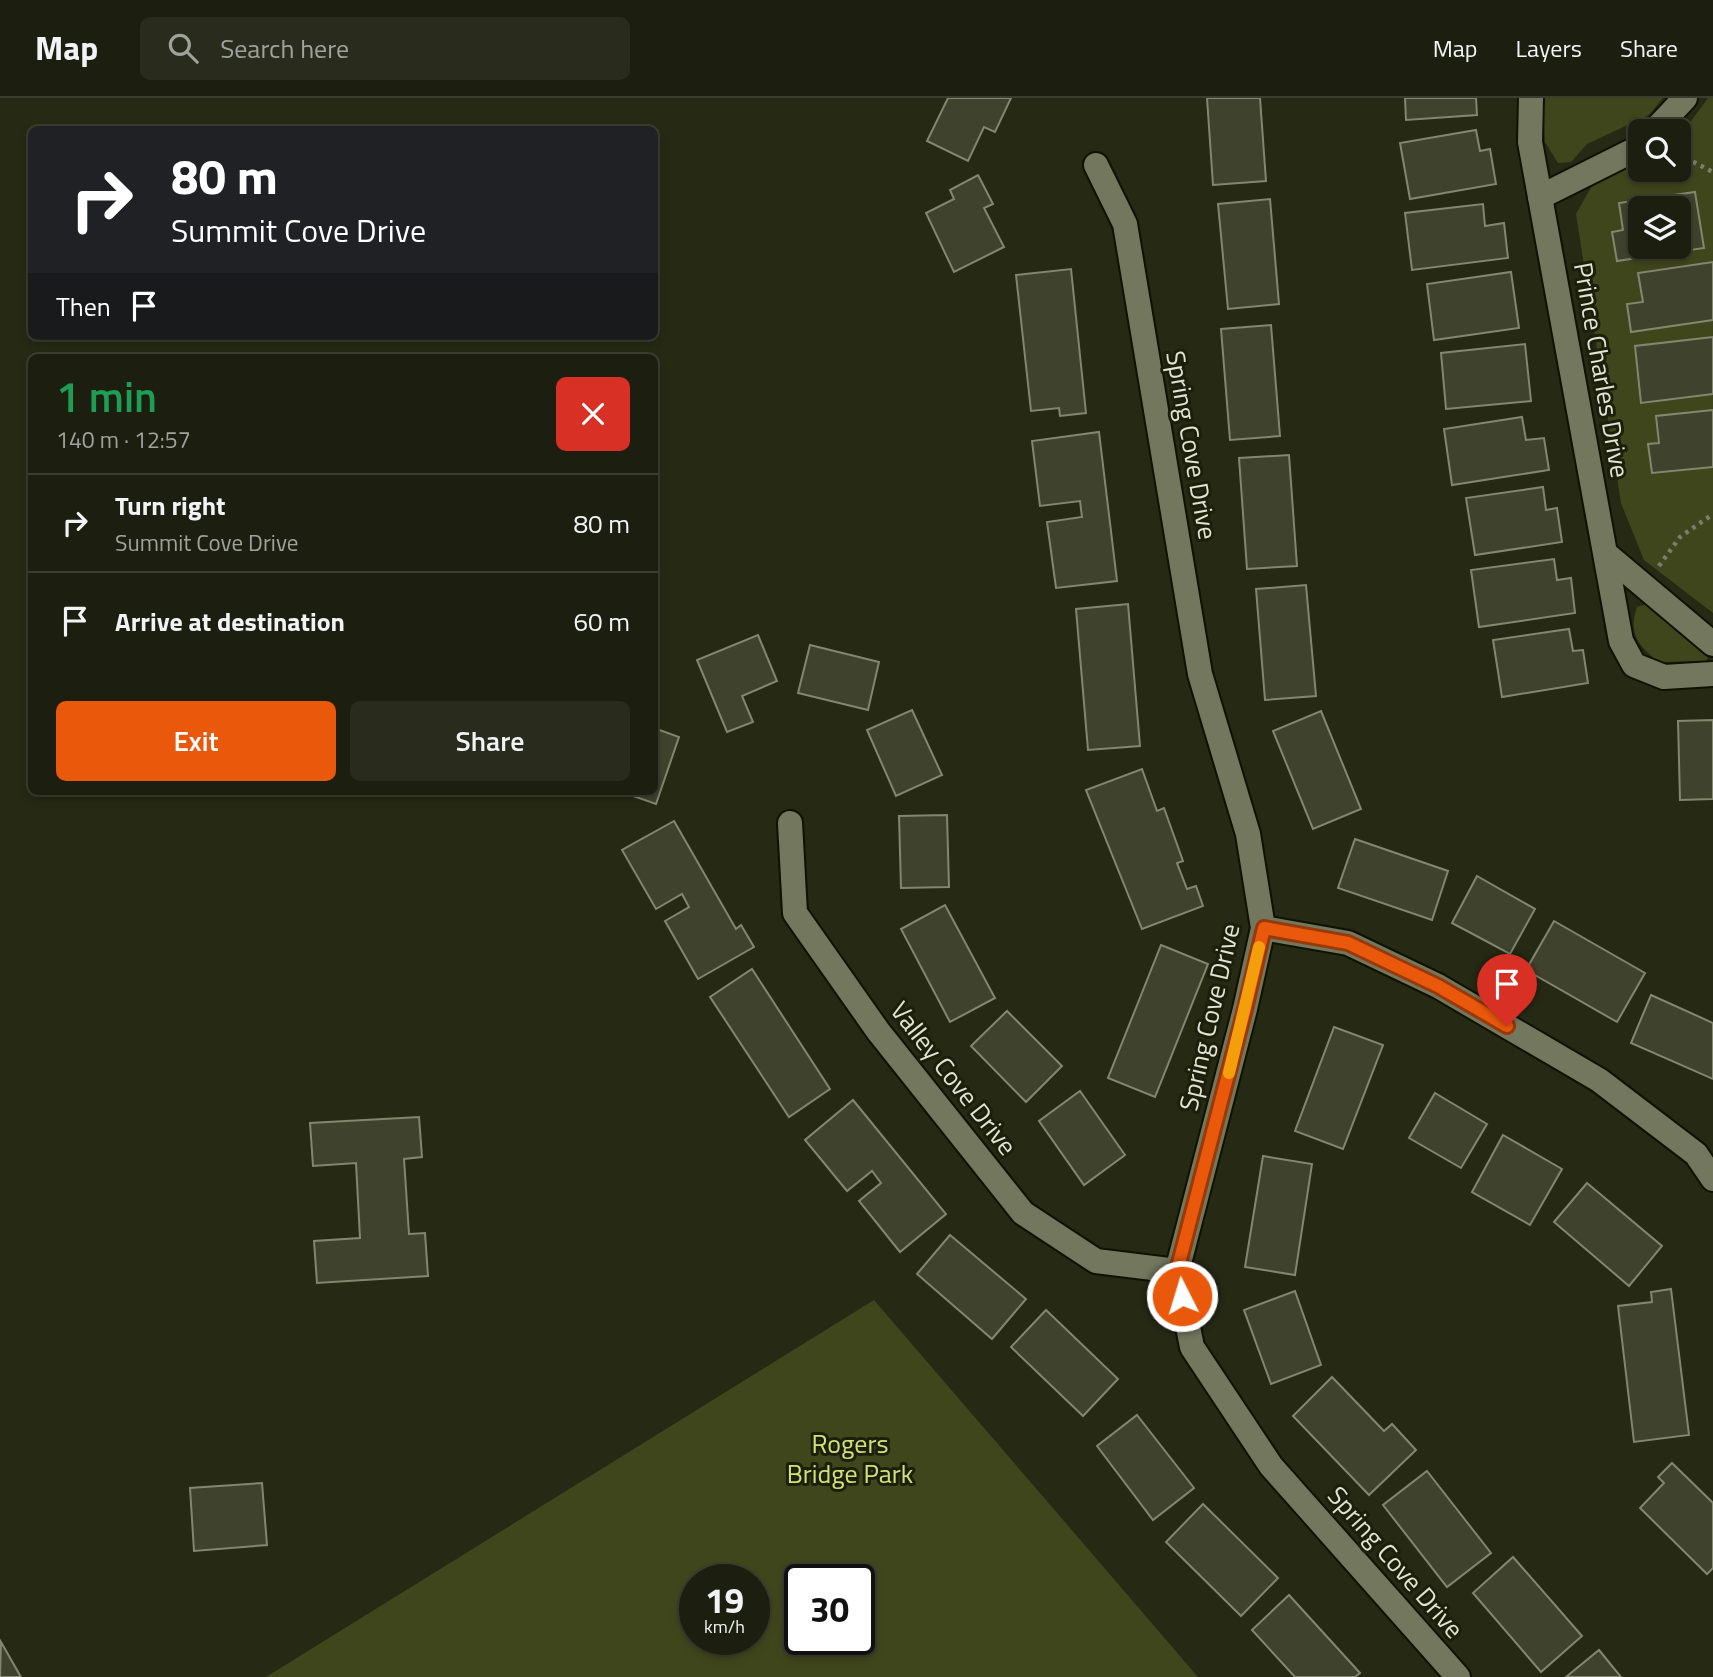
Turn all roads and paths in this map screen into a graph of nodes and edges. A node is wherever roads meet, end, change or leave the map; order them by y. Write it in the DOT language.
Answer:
graph roads {
  1 [pos="1531,98"];
  2 [pos="1685,98"];
  3 [pos="1665,119"];
  4 [pos="1628,153"];
  5 [pos="1691,161"];
  6 [pos="1096,165"];
  7 [pos="1713,172"];
  8 [pos="1540,197"];
  9 [pos="1713,514"];
  10 [pos="1606,554"];
  11 [pos="1644,586"];
  12 [pos="1713,644"];
  13 [pos="1713,674"];
  14 [pos="790,823"];
  15 [pos="1264,928"];
  16 [pos="1713,1179"];
  17 [pos="1177,1271"];
  18 [pos="1458,1677"];
  1 -- 8 [label="street, Prince Charles Drive"];
  2 -- 3 [label="street"];
  4 -- 8 [label="street"];
  5 -- 7 [label="path"];
  6 -- 15 [label="street, Spring Cove Drive"];
  8 -- 10 [label="street, Prince Charles Drive"];
  9 -- 11 [label="path"];
  10 -- 11 [label="street"];
  10 -- 13 [label="street, Prince Charles Drive"];
  11 -- 12 [label="street"];
  14 -- 17 [label="street, Valley Cove Drive"];
  15 -- 16 [label="street"];
  15 -- 17 [label="street, Spring Cove Drive"];
  17 -- 18 [label="street, Spring Cove Drive"];
}
